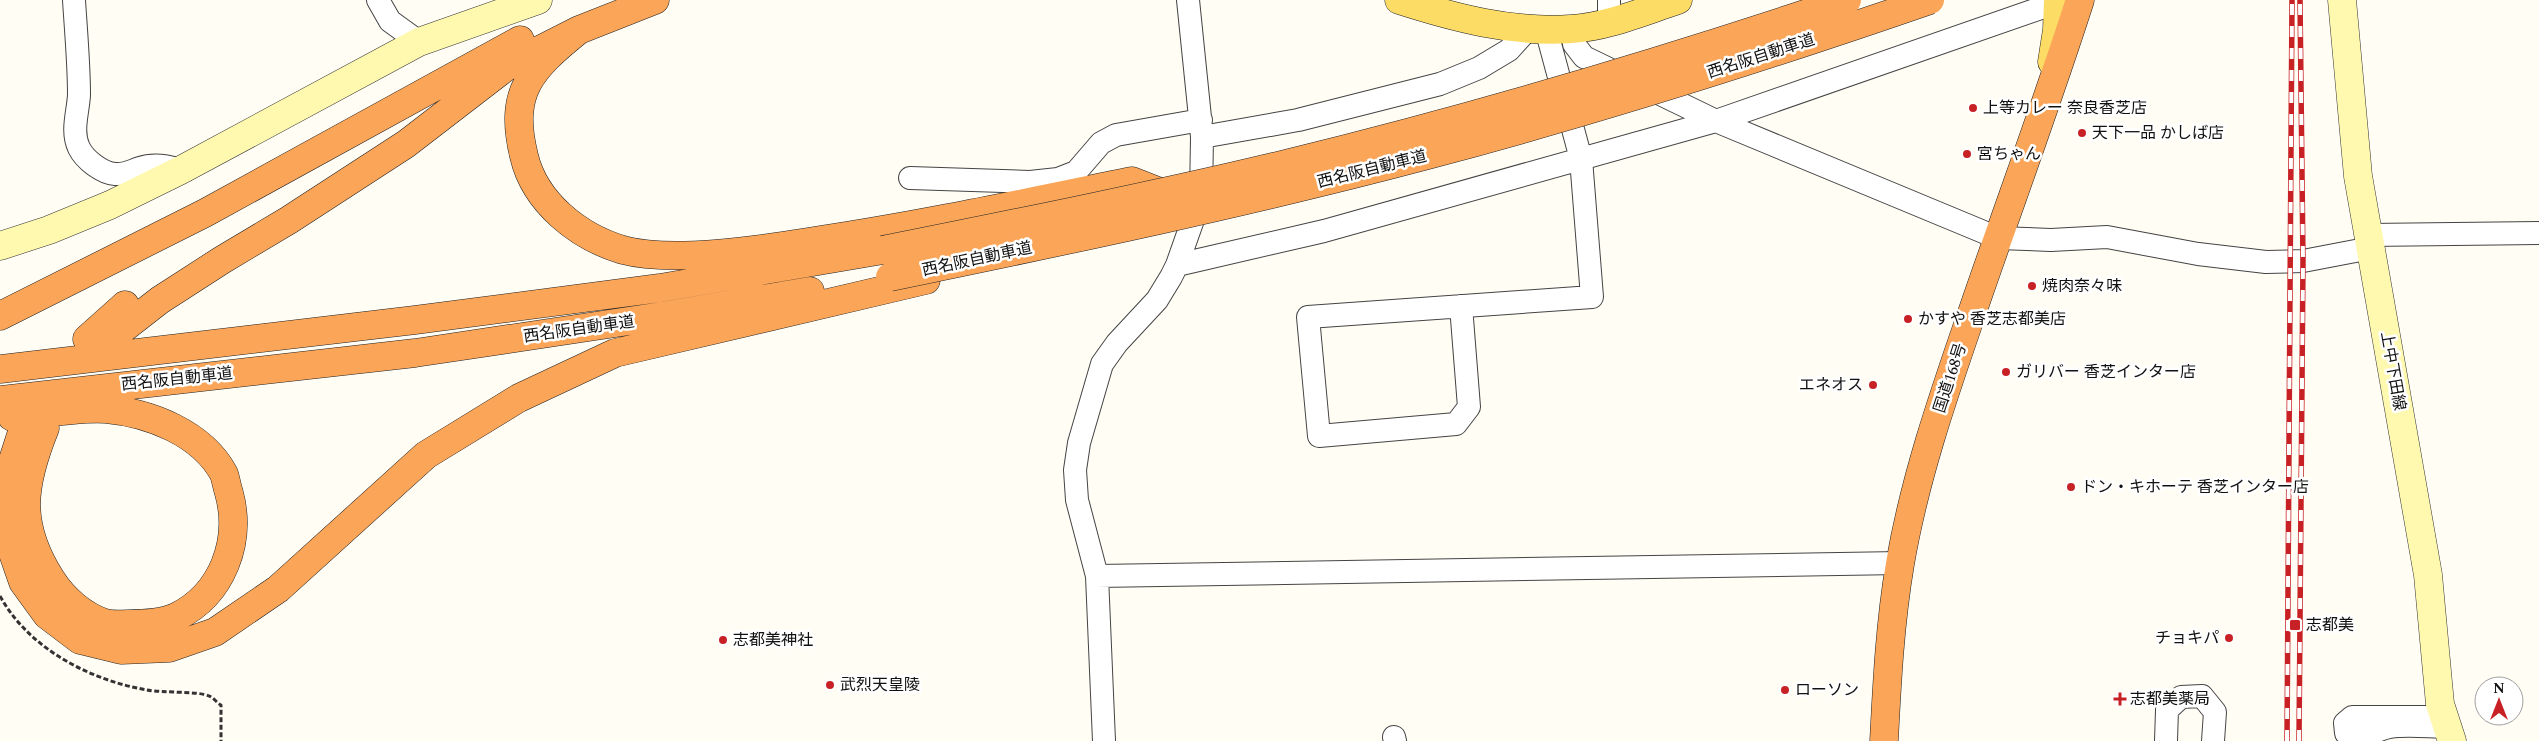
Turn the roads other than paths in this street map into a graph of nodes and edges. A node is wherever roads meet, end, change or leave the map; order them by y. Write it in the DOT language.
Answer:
graph roads {
  1 [pos="74,0"];
  2 [pos="378,0"];
  3 [pos="538,0"];
  4 [pos="614,0"];
  5 [pos="655,0"];
  6 [pos="1188,0"];
  7 [pos="1399,0"];
  8 [pos="1678,0"];
  9 [pos="1847,0"];
  10 [pos="1930,0"];
  11 [pos="2342,0"];
  12 [pos="2065,1"];
  13 [pos="1609,11"];
  14 [pos="1549,29"];
  15 [pos="537,30"];
  16 [pos="580,30"];
  17 [pos="419,42"];
  18 [pos="1716,121"];
  19 [pos="1202,129"];
  20 [pos="1581,159"];
  21 [pos="181,170"];
  22 [pos="910,178"];
  23 [pos="2539,233"];
  24 [pos="1998,238"];
  25 [pos="881,240"];
  26 [pos="2370,241"];
  27 [pos="0,246"];
  28 [pos="1177,265"];
  29 [pos="891,284"];
  30 [pos="1461,306"];
  31 [pos="0,316"];
  32 [pos="115,335"];
  33 [pos="87,339"];
  34 [pos="0,368"];
  35 [pos="0,400"];
  36 [pos="23,425"];
  37 [pos="1900,563"];
  38 [pos="1097,576"];
  39 [pos="2448,728"];
  40 [pos="2343,737"];
  41 [pos="1104,741"];
  42 [pos="1884,741"];
  43 [pos="2166,741"];
  44 [pos="2214,741"];
  1 -- 21 [label="street"];
  2 -- 17 [label="street"];
  3 -- 17 [label="main road"];
  4 -- 15 [label="highway"];
  5 -- 16 [label="highway"];
  6 -- 19 [label="street"];
  7 -- 14 [label="main road"];
  8 -- 13 [label="main road"];
  9 -- 25 [label="highway, 西名阪自動車道, bridge"];
  10 -- 29 [label="highway, 西名阪自動車道, bridge"];
  11 -- 26 [label="main road, 上中下田線"];
  12 -- 18 [label="street"];
  12 -- 24 [label="highway, 国道168号"];
  13 -- 14 [label="main road"];
  14 -- 18 [label="street"];
  14 -- 19 [label="street"];
  14 -- 20 [label="street"];
  15 -- 31 [label="highway"];
  15 -- 33 [label="highway"];
  16 -- 25 [label="highway"];
  16 -- 32 [label="highway"];
  17 -- 21 [label="main road"];
  18 -- 20 [label="street"];
  18 -- 24 [label="street"];
  19 -- 22 [label="street"];
  19 -- 28 [label="street"];
  20 -- 28 [label="street"];
  20 -- 30 [label="street"];
  21 -- 27 [label="main road"];
  23 -- 26 [label="street"];
  24 -- 26 [label="street"];
  24 -- 37 [label="highway, 国道168号"];
  25 -- 34 [label="highway, 西名阪自動車道"];
  26 -- 39 [label="main road, 上中下田線"];
  28 -- 38 [label="street"];
  29 -- 35 [label="highway, 西名阪自動車道"];
  29 -- 36 [label="highway"];
  30 -- 30 [label="street"];
  36 -- 36 [label="highway"];
  37 -- 38 [label="street"];
  37 -- 42 [label="highway, 国道168号"];
  38 -- 41 [label="street"];
  39 -- 40 [label="street"];
  43 -- 44 [label="street"];
}
